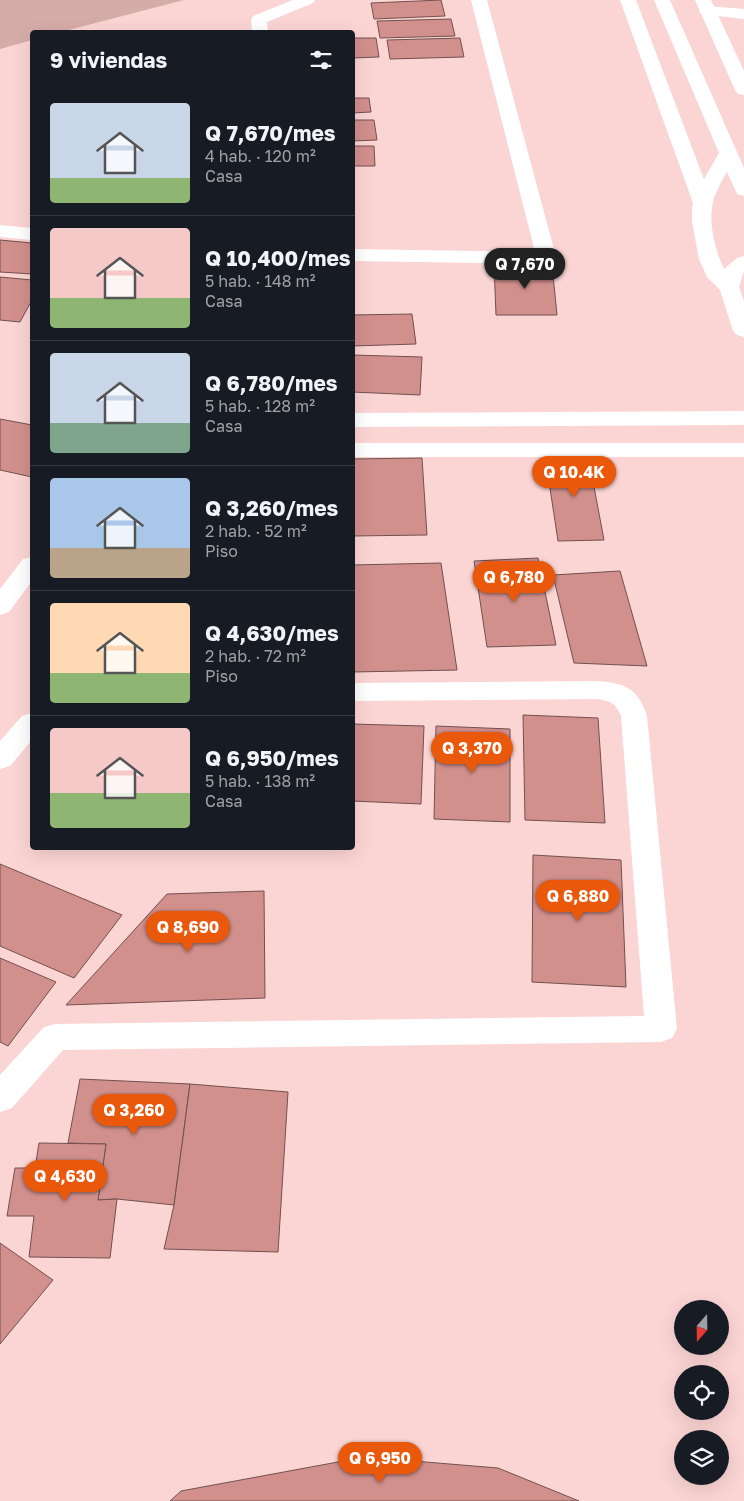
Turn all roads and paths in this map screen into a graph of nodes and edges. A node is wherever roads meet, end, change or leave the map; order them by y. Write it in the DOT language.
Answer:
graph roads {
  1 [pos="307,0"];
  2 [pos="479,0"];
  3 [pos="628,0"];
  4 [pos="662,0"];
  5 [pos="705,5"];
  6 [pos="744,14"];
  7 [pos="260,30"];
  8 [pos="744,90"];
  9 [pos="728,153"];
  10 [pos="744,190"];
  11 [pos="703,203"];
  12 [pos="0,231"];
  13 [pos="30,234"];
  14 [pos="355,255"];
  15 [pos="744,262"];
  16 [pos="729,287"];
  17 [pos="744,331"];
  18 [pos="622,418"];
  19 [pos="744,418"];
  20 [pos="355,420"];
  21 [pos="468,420"];
  22 [pos="355,450"];
  23 [pos="474,450"];
  24 [pos="630,450"];
  25 [pos="744,450"];
  26 [pos="30,568"];
  27 [pos="0,606"];
  28 [pos="355,692"];
  29 [pos="30,725"];
  30 [pos="0,759"];
  31 [pos="0,1098"];
  1 -- 7 [label="street"];
  2 -- 14 [label="street"];
  3 -- 11 [label="street"];
  4 -- 9 [label="street"];
  5 -- 6 [label="street"];
  5 -- 8 [label="street"];
  9 -- 10 [label="street"];
  9 -- 11 [label="street"];
  11 -- 16 [label="street"];
  12 -- 13 [label="street"];
  15 -- 16 [label="street"];
  16 -- 17 [label="street"];
  18 -- 19 [label="street"];
  18 -- 21 [label="street"];
  18 -- 24 [label="street"];
  20 -- 21 [label="street"];
  21 -- 23 [label="street"];
  22 -- 23 [label="street"];
  23 -- 24 [label="street"];
  24 -- 25 [label="street"];
  26 -- 27 [label="street"];
  28 -- 31 [label="street"];
  29 -- 30 [label="street"];
}
